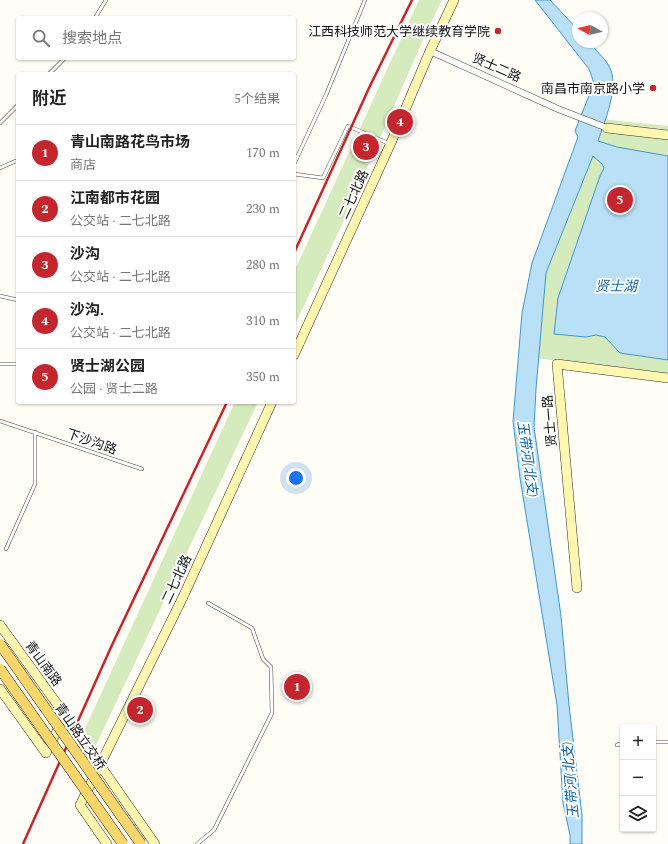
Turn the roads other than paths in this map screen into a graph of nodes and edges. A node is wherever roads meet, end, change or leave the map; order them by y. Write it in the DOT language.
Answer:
graph roads {
  1 [pos="106,0"];
  2 [pos="365,0"];
  3 [pos="454,0"];
  4 [pos="96,16"];
  5 [pos="430,51"];
  6 [pos="63,60"];
  7 [pos="51,72"];
  8 [pos="16,107"];
  9 [pos="0,123"];
  10 [pos="607,128"];
  11 [pos="668,135"];
  12 [pos="390,144"];
  13 [pos="296,160"];
  14 [pos="16,161"];
  15 [pos="0,168"];
  16 [pos="296,174"];
  17 [pos="0,296"];
  18 [pos="16,300"];
  19 [pos="296,351"];
  20 [pos="0,364"];
  21 [pos="16,364"];
  22 [pos="668,378"];
  23 [pos="271,404"];
  24 [pos="0,421"];
  25 [pos="35,432"];
  26 [pos="142,468"];
  27 [pos="6,549"];
  28 [pos="577,588"];
  29 [pos="208,603"];
  30 [pos="0,624"];
  31 [pos="0,644"];
  32 [pos="0,669"];
  33 [pos="0,689"];
  34 [pos="656,742"];
  35 [pos="668,742"];
  36 [pos="620,744"];
  37 [pos="617,745"];
  38 [pos="100,765"];
  39 [pos="107,844"];
  40 [pos="123,844"];
  41 [pos="141,844"];
  42 [pos="155,844"];
  43 [pos="197,844"];
  1 -- 4 [label="lane"];
  2 -- 13 [label="lane"];
  3 -- 5 [label="main road, 二七北路"];
  5 -- 10 [label="street, 贤士二路"];
  5 -- 12 [label="main road, 二七北路"];
  6 -- 7 [label="lane"];
  8 -- 9 [label="lane"];
  10 -- 11 [label="main road, 贤士二路"];
  12 -- 16 [label="lane"];
  12 -- 19 [label="main road, 二七北路"];
  14 -- 15 [label="lane"];
  17 -- 18 [label="lane"];
  20 -- 21 [label="lane"];
  22 -- 28 [label="main road, 贤士一路"];
  23 -- 38 [label="main road, 二七北路"];
  24 -- 25 [label="lane, 下沙沟路"];
  25 -- 26 [label="lane, 下沙沟路"];
  25 -- 27 [label="lane"];
  29 -- 43 [label="lane"];
  30 -- 33 [label="main road, 青山南路"];
  31 -- 41 [label="main road, 青山路立交桥, bridge"];
  32 -- 40 [label="main road, bridge"];
  34 -- 35 [label="lane"];
  36 -- 37 [label="lane"];
  38 -- 39 [label="main road"];
  38 -- 42 [label="main road"];
}
